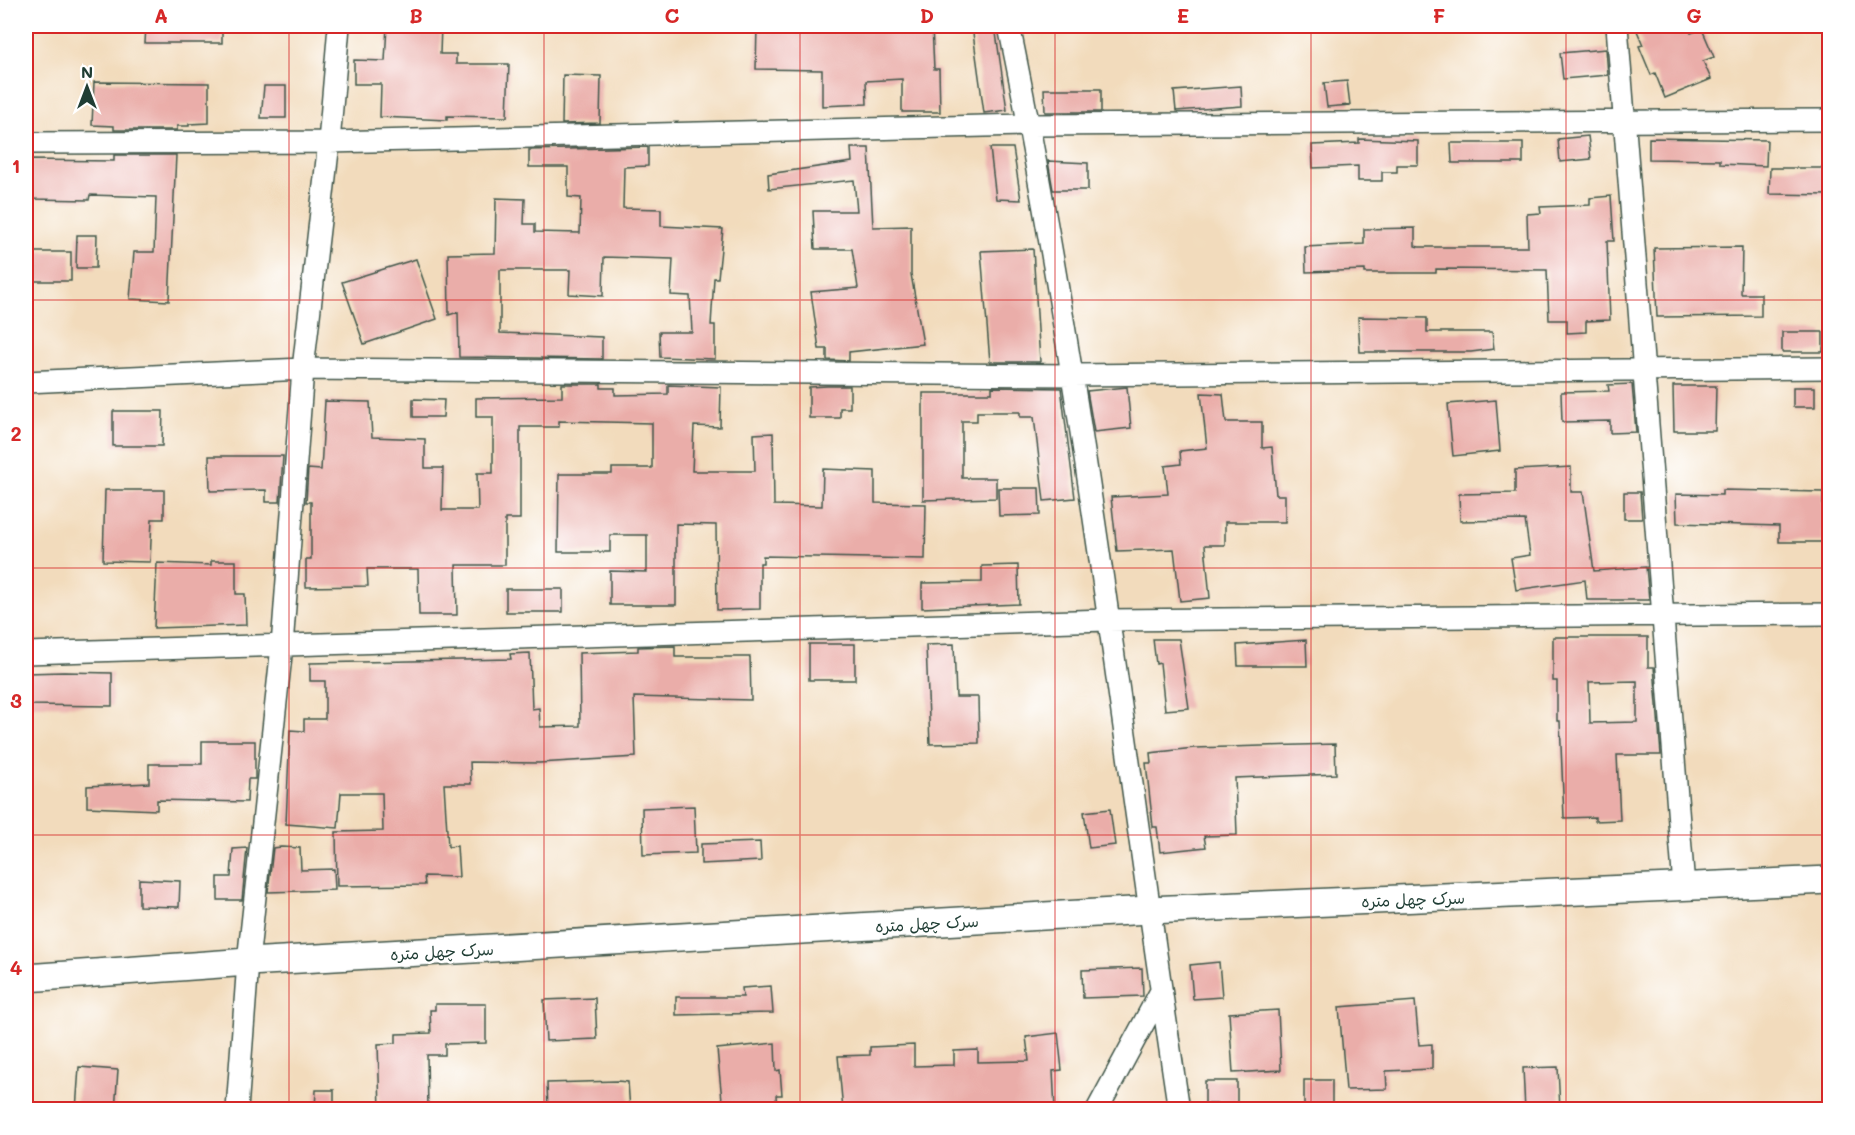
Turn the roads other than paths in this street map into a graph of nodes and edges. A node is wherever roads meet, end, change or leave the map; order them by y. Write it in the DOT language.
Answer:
graph roads {
  1 [pos="339,26"];
  2 [pos="1009,26"];
  3 [pos="1617,26"];
  4 [pos="1830,120"];
  5 [pos="1626,123"];
  6 [pos="1030,125"];
  7 [pos="329,142"];
  8 [pos="26,143"];
  9 [pos="1830,368"];
  10 [pos="303,369"];
  11 [pos="1644,369"];
  12 [pos="1073,375"];
  13 [pos="26,382"];
  14 [pos="1830,614"];
  15 [pos="1664,616"];
  16 [pos="1107,620"];
  17 [pos="282,646"];
  18 [pos="26,653"];
  19 [pos="1830,880"];
  20 [pos="1684,887"];
  21 [pos="1149,910"];
  22 [pos="248,962"];
  23 [pos="26,978"];
  24 [pos="1161,991"];
  25 [pos="237,1110"];
  26 [pos="1097,1110"];
  27 [pos="1179,1110"];
  1 -- 7 [label="street"];
  2 -- 6 [label="street"];
  3 -- 5 [label="street"];
  4 -- 5 [label="street"];
  5 -- 6 [label="street"];
  5 -- 11 [label="street"];
  6 -- 7 [label="street"];
  6 -- 12 [label="street"];
  7 -- 8 [label="street"];
  7 -- 10 [label="street"];
  9 -- 11 [label="street"];
  10 -- 12 [label="street"];
  10 -- 13 [label="street"];
  10 -- 17 [label="street"];
  11 -- 12 [label="street"];
  11 -- 15 [label="street"];
  12 -- 16 [label="street"];
  14 -- 15 [label="street"];
  15 -- 16 [label="street"];
  15 -- 20 [label="street"];
  16 -- 17 [label="street"];
  16 -- 21 [label="street"];
  17 -- 18 [label="street"];
  17 -- 22 [label="street"];
  19 -- 20 [label="street, سرک چهل متره"];
  20 -- 21 [label="street, سرک چهل متره"];
  21 -- 22 [label="street, سرک چهل متره"];
  21 -- 24 [label="street"];
  22 -- 23 [label="street, سرک چهل متره"];
  22 -- 25 [label="street"];
  24 -- 26 [label="street"];
  24 -- 27 [label="street"];
}
